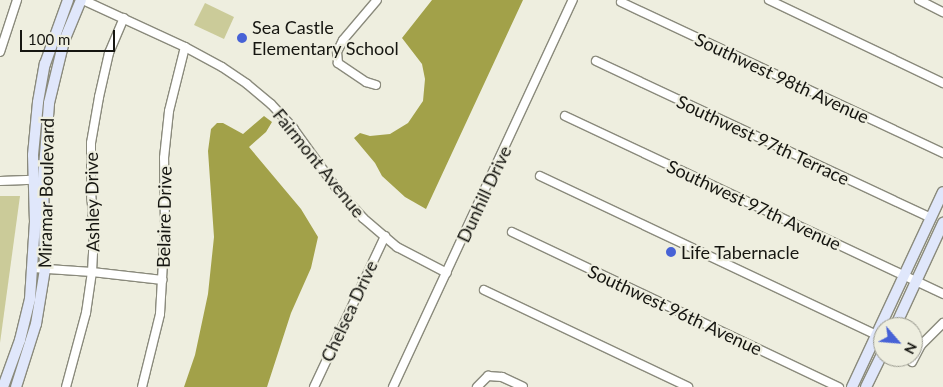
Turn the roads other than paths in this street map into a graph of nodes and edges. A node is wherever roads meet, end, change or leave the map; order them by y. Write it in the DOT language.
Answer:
graph roads {
  1 [pos="17,0"];
  2 [pos="68,0"];
  3 [pos="82,0"];
  4 [pos="377,0"];
  5 [pos="574,0"];
  6 [pos="769,0"];
  7 [pos="919,0"];
  8 [pos="621,2"];
  9 [pos="943,12"];
  10 [pos="0,16"];
  11 [pos="124,18"];
  12 [pos="9,20"];
  13 [pos="184,47"];
  14 [pos="0,52"];
  15 [pos="596,61"];
  16 [pos="943,82"];
  17 [pos="376,86"];
  18 [pos="564,116"];
  19 [pos="943,153"];
  20 [pos="540,176"];
  21 [pos="33,180"];
  22 [pos="0,182"];
  23 [pos="943,192"];
  24 [pos="931,218"];
  25 [pos="943,223"];
  26 [pos="512,232"];
  27 [pos="385,236"];
  28 [pos="33,268"];
  29 [pos="45,269"];
  30 [pos="92,272"];
  31 [pos="447,273"];
  32 [pos="904,276"];
  33 [pos="163,280"];
  34 [pos="916,281"];
  35 [pos="484,290"];
  36 [pos="943,294"];
  37 [pos="885,317"];
  38 [pos="900,317"];
  39 [pos="943,323"];
  40 [pos="873,334"];
  41 [pos="873,342"];
  42 [pos="923,343"];
  43 [pos="876,367"];
  44 [pos="3,387"];
  45 [pos="16,387"];
  46 [pos="66,387"];
  47 [pos="142,387"];
  48 [pos="314,387"];
  49 [pos="394,387"];
  50 [pos="477,387"];
  51 [pos="523,387"];
  52 [pos="688,387"];
  53 [pos="839,387"];
  54 [pos="852,387"];
  55 [pos="866,387"];
  1 -- 12 [label="street"];
  2 -- 21 [label="street, Miramar Boulevard"];
  3 -- 11 [label="street, Fairmont Avenue"];
  3 -- 29 [label="street, Miramar Boulevard"];
  4 -- 17 [label="street"];
  5 -- 31 [label="street, Dunhill Drive"];
  6 -- 16 [label="street"];
  7 -- 9 [label="street"];
  8 -- 19 [label="street, Southwest 98th Avenue"];
  10 -- 12 [label="street"];
  11 -- 13 [label="street, Fairmont Avenue"];
  11 -- 30 [label="street, Ashley Drive"];
  12 -- 14 [label="street"];
  13 -- 27 [label="street, Fairmont Avenue"];
  13 -- 33 [label="street, Belaire Drive"];
  15 -- 24 [label="street, Southwest 97th Terrace"];
  18 -- 32 [label="street, Southwest 97th Avenue"];
  20 -- 40 [label="street"];
  21 -- 22 [label="street"];
  21 -- 28 [label="street, Miramar Boulevard"];
  23 -- 24 [label="street"];
  24 -- 32 [label="street"];
  25 -- 34 [label="street"];
  26 -- 53 [label="street, Southwest 96th Avenue"];
  27 -- 31 [label="street, Fairmont Avenue"];
  27 -- 48 [label="street, Chelsea Drive"];
  28 -- 29 [label="street"];
  28 -- 44 [label="street, Miramar Boulevard"];
  29 -- 30 [label="street"];
  29 -- 45 [label="street, Miramar Boulevard"];
  30 -- 33 [label="street"];
  30 -- 46 [label="street, Ashley Drive"];
  31 -- 49 [label="street, Dunhill Drive"];
  32 -- 34 [label="street, Southwest 97th Avenue"];
  32 -- 37 [label="street"];
  33 -- 47 [label="street, Belaire Drive"];
  34 -- 36 [label="street, Southwest 97th Avenue"];
  34 -- 38 [label="street"];
  35 -- 52 [label="street"];
  39 -- 42 [label="street"];
  41 -- 54 [label="street"];
  43 -- 55 [label="street"];
  50 -- 51 [label="street"];
}
